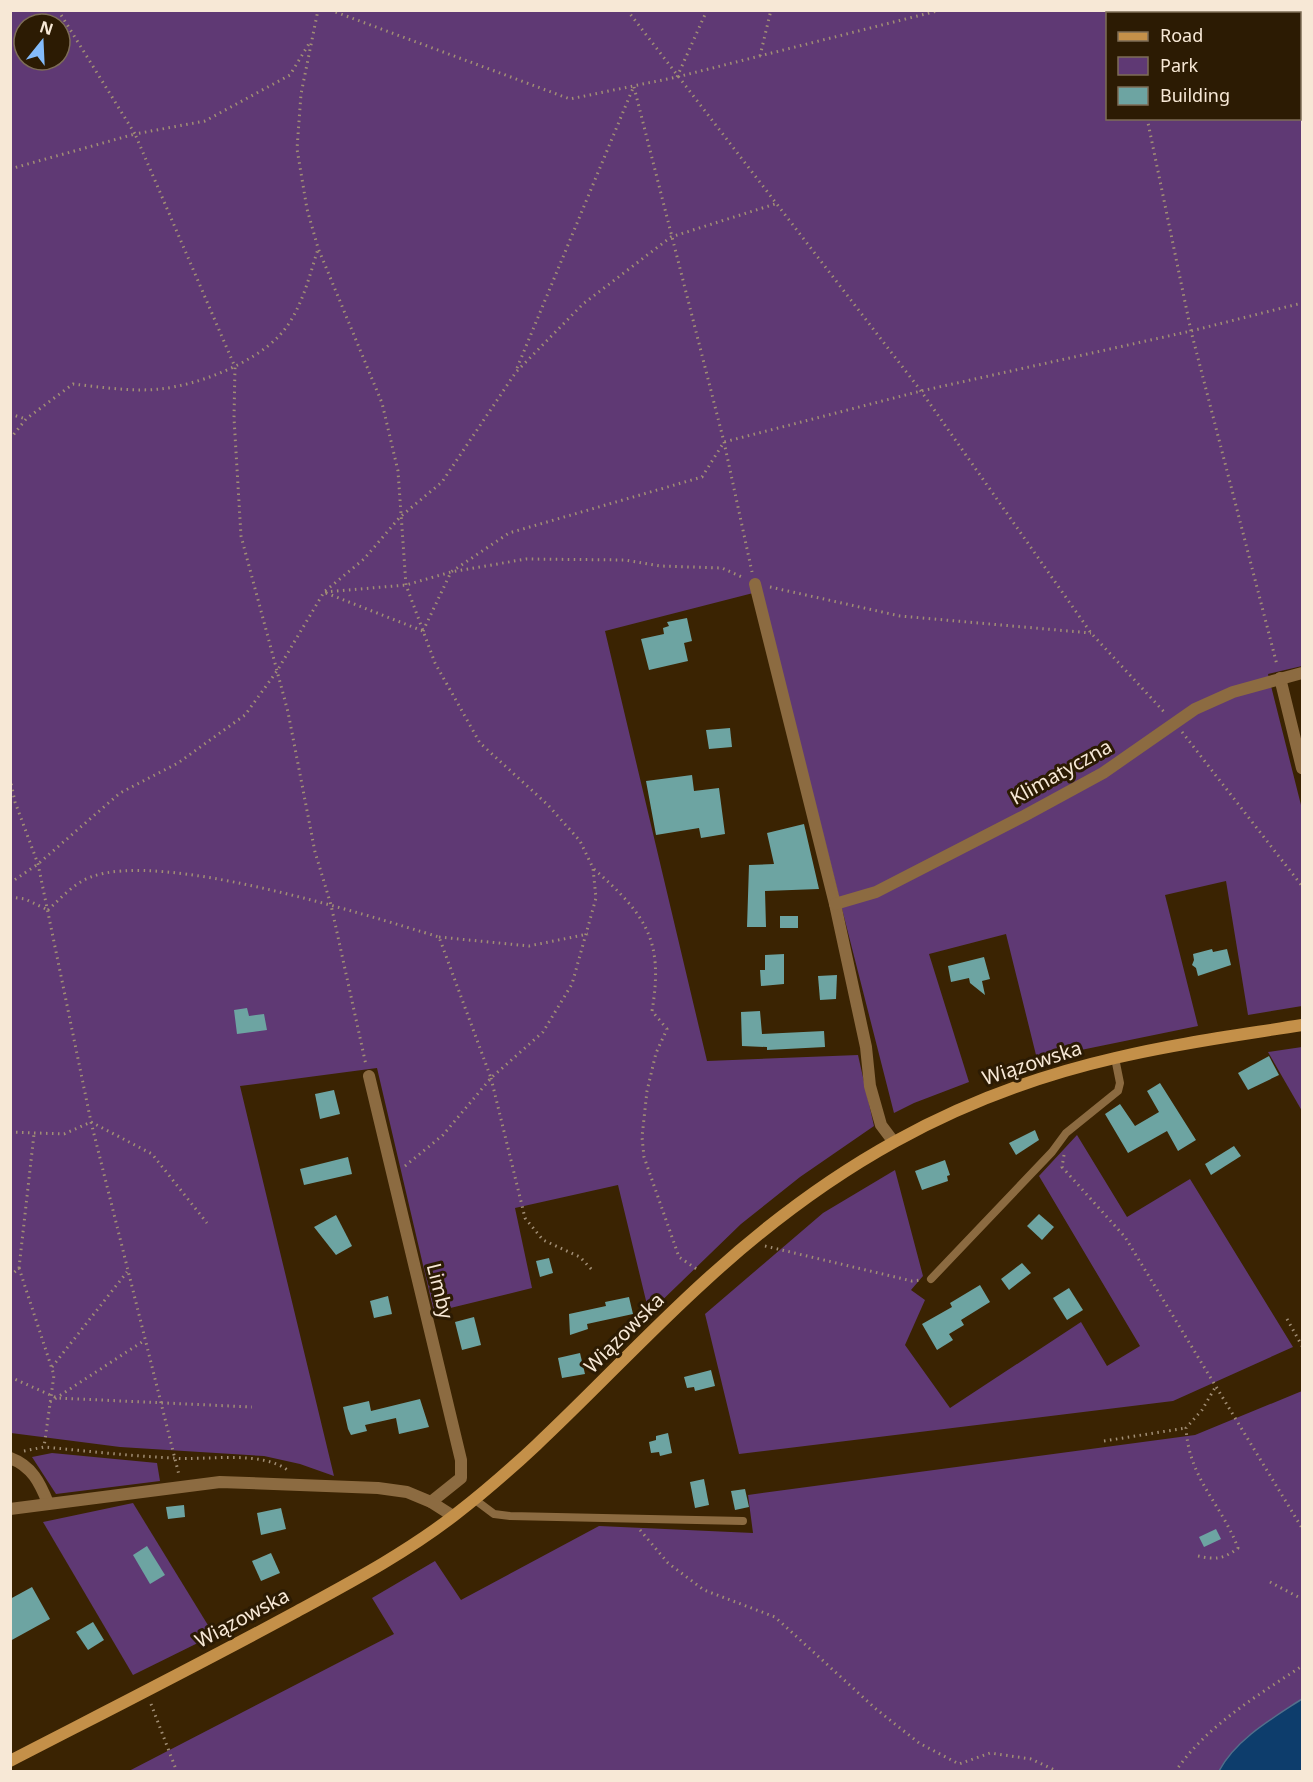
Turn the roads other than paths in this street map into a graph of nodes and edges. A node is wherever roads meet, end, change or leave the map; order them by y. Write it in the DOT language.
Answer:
graph roads {
  1 [pos="755,584"];
  2 [pos="1302,673"];
  3 [pos="1280,678"];
  4 [pos="1302,768"];
  5 [pos="835,904"];
  6 [pos="1302,1025"];
  7 [pos="1115,1058"];
  8 [pos="369,1076"];
  9 [pos="893,1141"];
  10 [pos="931,1279"];
  11 [pos="12,1458"];
  12 [pos="474,1500"];
  13 [pos="431,1502"];
  14 [pos="48,1503"];
  15 [pos="10,1509"];
  16 [pos="453,1516"];
  17 [pos="743,1521"];
  18 [pos="10,1761"];
  1 -- 5 [label="street"];
  2 -- 3 [label="street, Klimatyczna"];
  3 -- 4 [label="street"];
  3 -- 5 [label="street, Klimatyczna"];
  5 -- 9 [label="street"];
  6 -- 7 [label="main road, Wiązowska"];
  7 -- 9 [label="main road, Wiązowska"];
  7 -- 10 [label="lane"];
  8 -- 13 [label="street, Limby"];
  9 -- 12 [label="main road, Wiązowska"];
  11 -- 14 [label="street"];
  12 -- 16 [label="main road, Wiązowska"];
  12 -- 17 [label="lane"];
  13 -- 14 [label="street"];
  13 -- 16 [label="street"];
  14 -- 15 [label="street"];
  16 -- 18 [label="main road, Wiązowska"];
}
